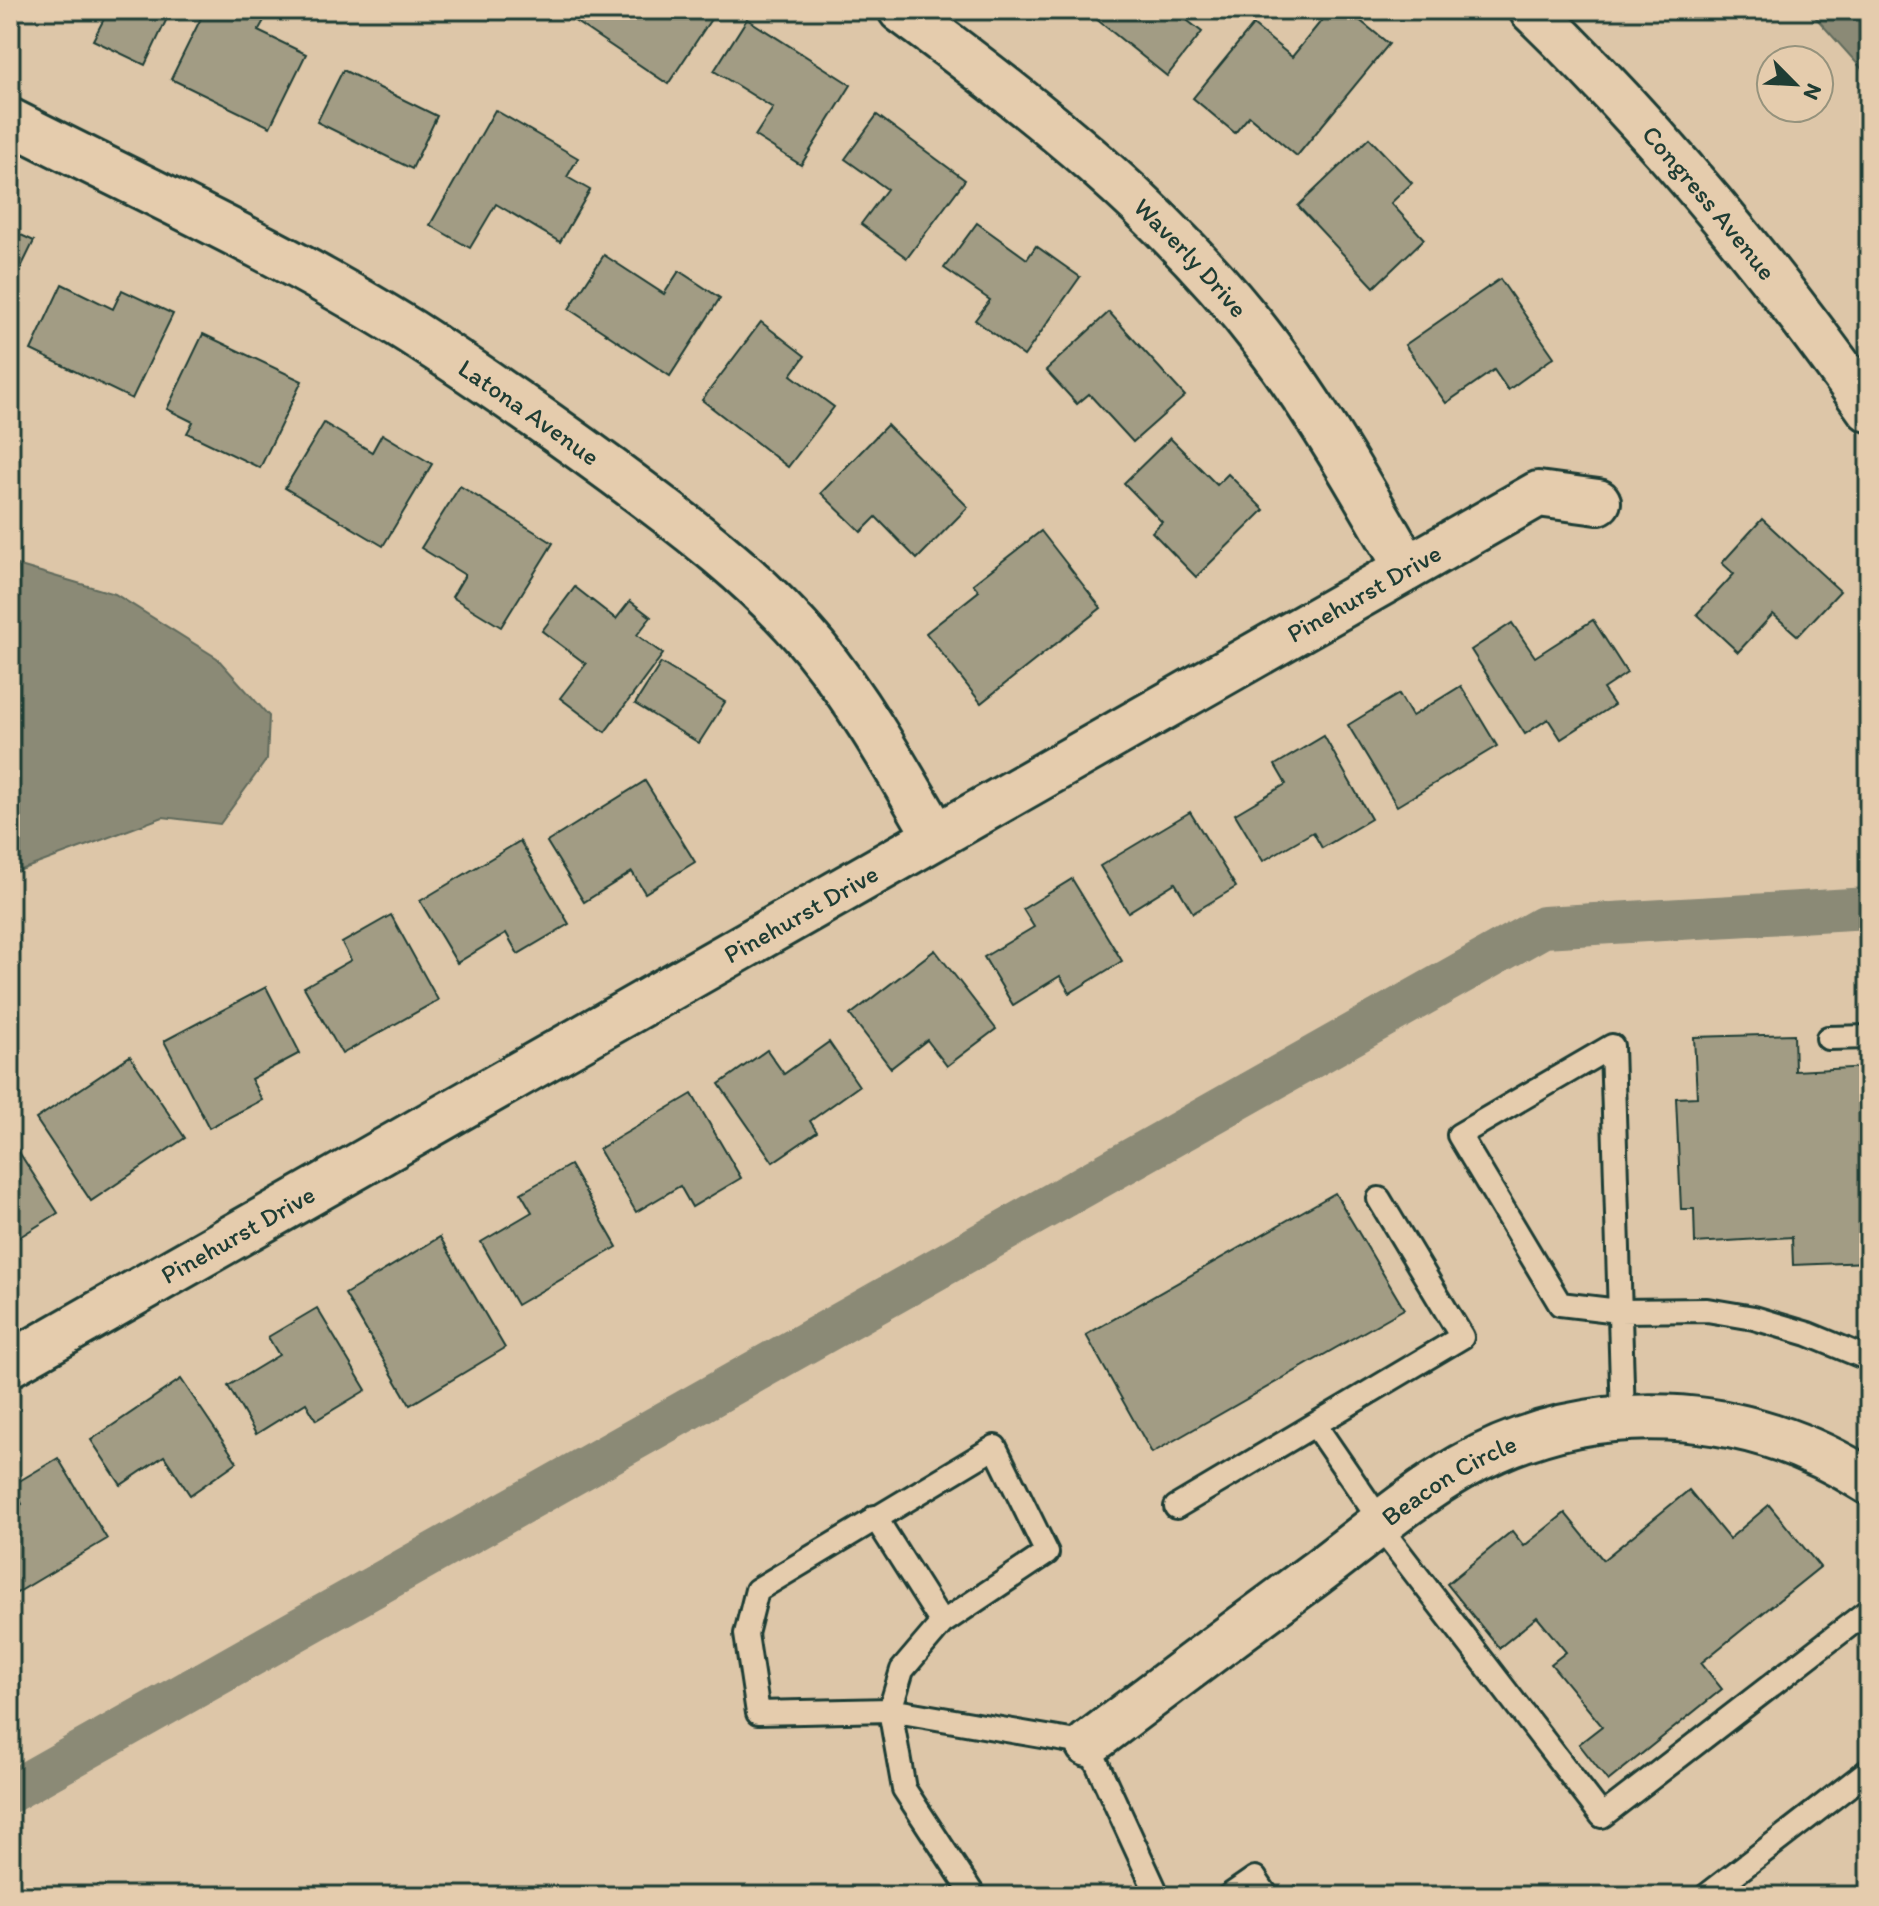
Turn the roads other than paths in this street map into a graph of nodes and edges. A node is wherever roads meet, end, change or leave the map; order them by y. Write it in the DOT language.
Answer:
graph roads {
  1 [pos="901,10"];
  2 [pos="1532,10"];
  3 [pos="10,121"];
  4 [pos="1869,409"];
  5 [pos="1598,502"];
  6 [pos="1407,568"];
  7 [pos="936,836"];
  8 [pos="1869,1037"];
  9 [pos="1828,1038"];
  10 [pos="1379,1199"];
  11 [pos="1619,1311"];
  12 [pos="1869,1359"];
  13 [pos="10,1364"];
  14 [pos="1623,1418"];
  15 [pos="1315,1425"];
  16 [pos="1869,1482"];
  17 [pos="1176,1507"];
  18 [pos="875,1517"];
  19 [pos="1380,1525"];
  20 [pos="1869,1610"];
  21 [pos="942,1623"];
  22 [pos="890,1710"];
  23 [pos="1088,1744"];
  24 [pos="1869,1770"];
  25 [pos="974,1896"];
  26 [pos="1158,1896"];
  27 [pos="1229,1896"];
  28 [pos="1267,1896"];
  29 [pos="1706,1896"];
  1 -- 6 [label="street, Waverly Drive"];
  2 -- 4 [label="street, Congress Avenue"];
  3 -- 7 [label="street, Latona Avenue"];
  5 -- 6 [label="street, Pinehurst Drive"];
  6 -- 7 [label="street, Pinehurst Drive"];
  7 -- 13 [label="street, Pinehurst Drive"];
  8 -- 9 [label="lane"];
  10 -- 15 [label="lane"];
  11 -- 11 [label="lane"];
  11 -- 12 [label="lane"];
  11 -- 14 [label="lane"];
  14 -- 16 [label="street, Beacon Circle"];
  14 -- 19 [label="street, Beacon Circle"];
  15 -- 17 [label="lane"];
  15 -- 19 [label="lane"];
  18 -- 21 [label="lane"];
  18 -- 21 [label="lane"];
  18 -- 22 [label="lane"];
  19 -- 20 [label="lane"];
  19 -- 23 [label="street, Beacon Circle"];
  21 -- 22 [label="lane"];
  22 -- 23 [label="lane"];
  22 -- 25 [label="lane"];
  23 -- 26 [label="lane"];
  24 -- 29 [label="lane"];
  27 -- 28 [label="lane"];
}
